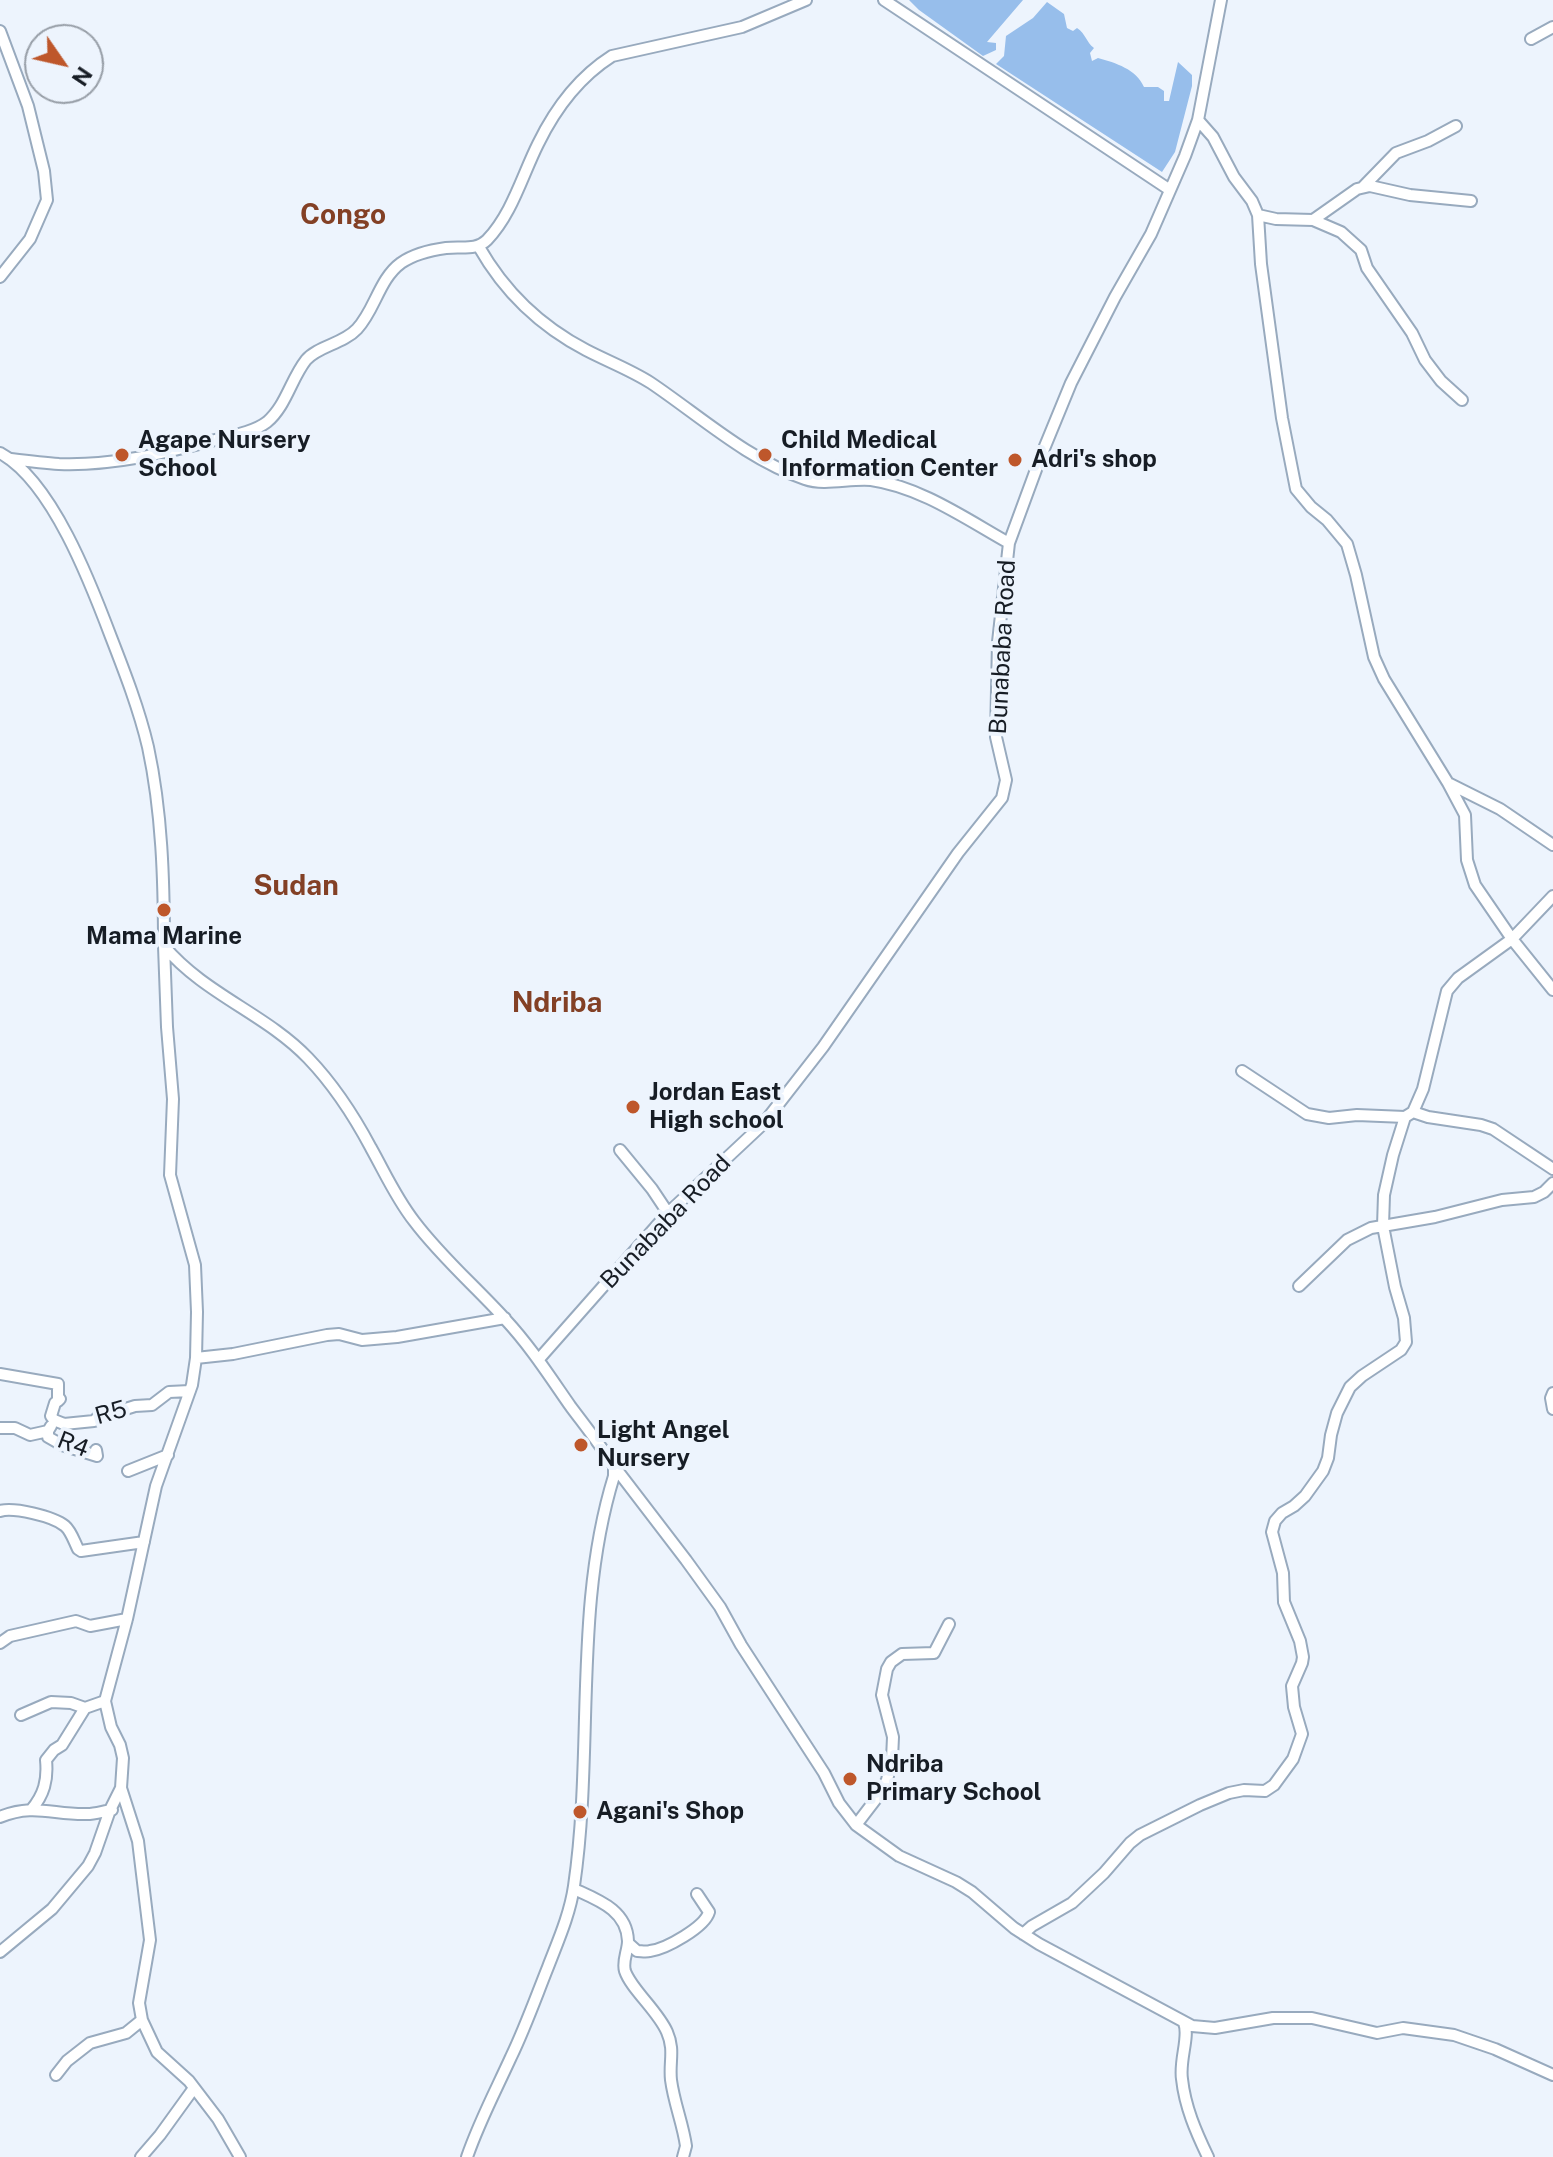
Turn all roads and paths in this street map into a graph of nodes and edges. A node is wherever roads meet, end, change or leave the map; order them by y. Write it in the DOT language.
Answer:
graph roads {
  1 [pos="806,0"];
  2 [pos="884,0"];
  3 [pos="1221,0"];
  4 [pos="1553,27"];
  5 [pos="0,31"];
  6 [pos="1531,39"];
  7 [pos="1198,120"];
  8 [pos="1456,126"];
  9 [pos="1363,187"];
  10 [pos="1170,190"];
  11 [pos="1471,201"];
  12 [pos="1258,215"];
  13 [pos="1313,220"];
  14 [pos="479,247"];
  15 [pos="0,277"];
  16 [pos="1462,400"];
  17 [pos="0,453"];
  18 [pos="11,459"];
  19 [pos="1009,543"];
  20 [pos="1448,783"];
  21 [pos="1553,845"];
  22 [pos="1553,896"];
  23 [pos="1512,939"];
  24 [pos="164,946"];
  25 [pos="1553,990"];
  26 [pos="1242,1071"];
  27 [pos="1409,1114"];
  28 [pos="620,1150"];
  29 [pos="1553,1169"];
  30 [pos="1553,1183"];
  31 [pos="668,1213"];
  32 [pos="1383,1226"];
  33 [pos="1299,1286"];
  34 [pos="505,1318"];
  35 [pos="196,1358"];
  36 [pos="539,1359"];
  37 [pos="0,1374"];
  38 [pos="190,1391"];
  39 [pos="1553,1393"];
  40 [pos="1553,1409"];
  41 [pos="54,1420"];
  42 [pos="0,1428"];
  43 [pos="48,1431"];
  44 [pos="96,1450"];
  45 [pos="168,1455"];
  46 [pos="614,1466"];
  47 [pos="128,1471"];
  48 [pos="0,1498"];
  49 [pos="5,1509"];
  50 [pos="144,1542"];
  51 [pos="127,1619"];
  52 [pos="949,1624"];
  53 [pos="0,1643"];
  54 [pos="105,1701"];
  55 [pos="85,1708"];
  56 [pos="21,1715"];
  57 [pos="121,1788"];
  58 [pos="127,1807"];
  59 [pos="31,1810"];
  60 [pos="110,1810"];
  61 [pos="0,1817"];
  62 [pos="856,1825"];
  63 [pos="574,1889"];
  64 [pos="697,1894"];
  65 [pos="1023,1934"];
  66 [pos="628,1943"];
  67 [pos="0,1952"];
  68 [pos="142,2020"];
  69 [pos="1184,2023"];
  70 [pos="56,2075"];
  71 [pos="1553,2075"];
  72 [pos="194,2088"];
  73 [pos="141,2157"];
  74 [pos="240,2157"];
  75 [pos="467,2157"];
  76 [pos="683,2157"];
  77 [pos="1208,2157"];
  1 -- 14 [label="street"];
  2 -- 10 [label="street"];
  3 -- 7 [label="street, Bunababa Road"];
  4 -- 6 [label="street"];
  5 -- 15 [label="street"];
  7 -- 10 [label="street, Bunababa Road"];
  7 -- 12 [label="street"];
  8 -- 9 [label="street"];
  9 -- 11 [label="street"];
  9 -- 13 [label="street"];
  10 -- 19 [label="street, Bunababa Road"];
  12 -- 13 [label="street"];
  12 -- 20 [label="street"];
  13 -- 16 [label="street"];
  14 -- 18 [label="street"];
  14 -- 19 [label="street"];
  17 -- 18 [label="street"];
  18 -- 24 [label="street"];
  19 -- 31 [label="street, Bunababa Road"];
  20 -- 21 [label="street"];
  20 -- 23 [label="street"];
  22 -- 23 [label="street"];
  23 -- 25 [label="street"];
  23 -- 27 [label="street"];
  24 -- 34 [label="street"];
  24 -- 35 [label="street"];
  26 -- 27 [label="street"];
  27 -- 29 [label="street"];
  27 -- 32 [label="street"];
  28 -- 31 [label="street"];
  30 -- 32 [label="street"];
  31 -- 36 [label="street, Bunababa Road"];
  32 -- 33 [label="street"];
  32 -- 65 [label="street"];
  34 -- 35 [label="street"];
  34 -- 36 [label="street"];
  35 -- 38 [label="street"];
  36 -- 46 [label="street"];
  37 -- 41 [label="street, R5"];
  38 -- 41 [label="street, R5"];
  38 -- 45 [label="street"];
  39 -- 40 [label="street"];
  41 -- 43 [label="street"];
  42 -- 43 [label="street"];
  43 -- 44 [label="street, R4"];
  45 -- 47 [label="street"];
  45 -- 50 [label="street"];
  46 -- 62 [label="street"];
  46 -- 63 [label="street"];
  48 -- 49 [label="street"];
  49 -- 50 [label="street"];
  50 -- 51 [label="street"];
  51 -- 53 [label="street"];
  51 -- 54 [label="street"];
  52 -- 62 [label="street"];
  54 -- 55 [label="street"];
  54 -- 57 [label="street"];
  55 -- 56 [label="street"];
  55 -- 59 [label="street"];
  57 -- 58 [label="street"];
  57 -- 60 [label="street"];
  58 -- 60 [label="street"];
  58 -- 68 [label="street"];
  59 -- 60 [label="street"];
  59 -- 61 [label="street"];
  60 -- 67 [label="street"];
  62 -- 65 [label="street"];
  63 -- 66 [label="street"];
  63 -- 75 [label="street"];
  64 -- 66 [label="street"];
  65 -- 69 [label="street"];
  66 -- 76 [label="street"];
  68 -- 70 [label="street"];
  68 -- 72 [label="street"];
  69 -- 71 [label="street"];
  69 -- 77 [label="street"];
  72 -- 73 [label="street"];
  72 -- 74 [label="street"];
}
